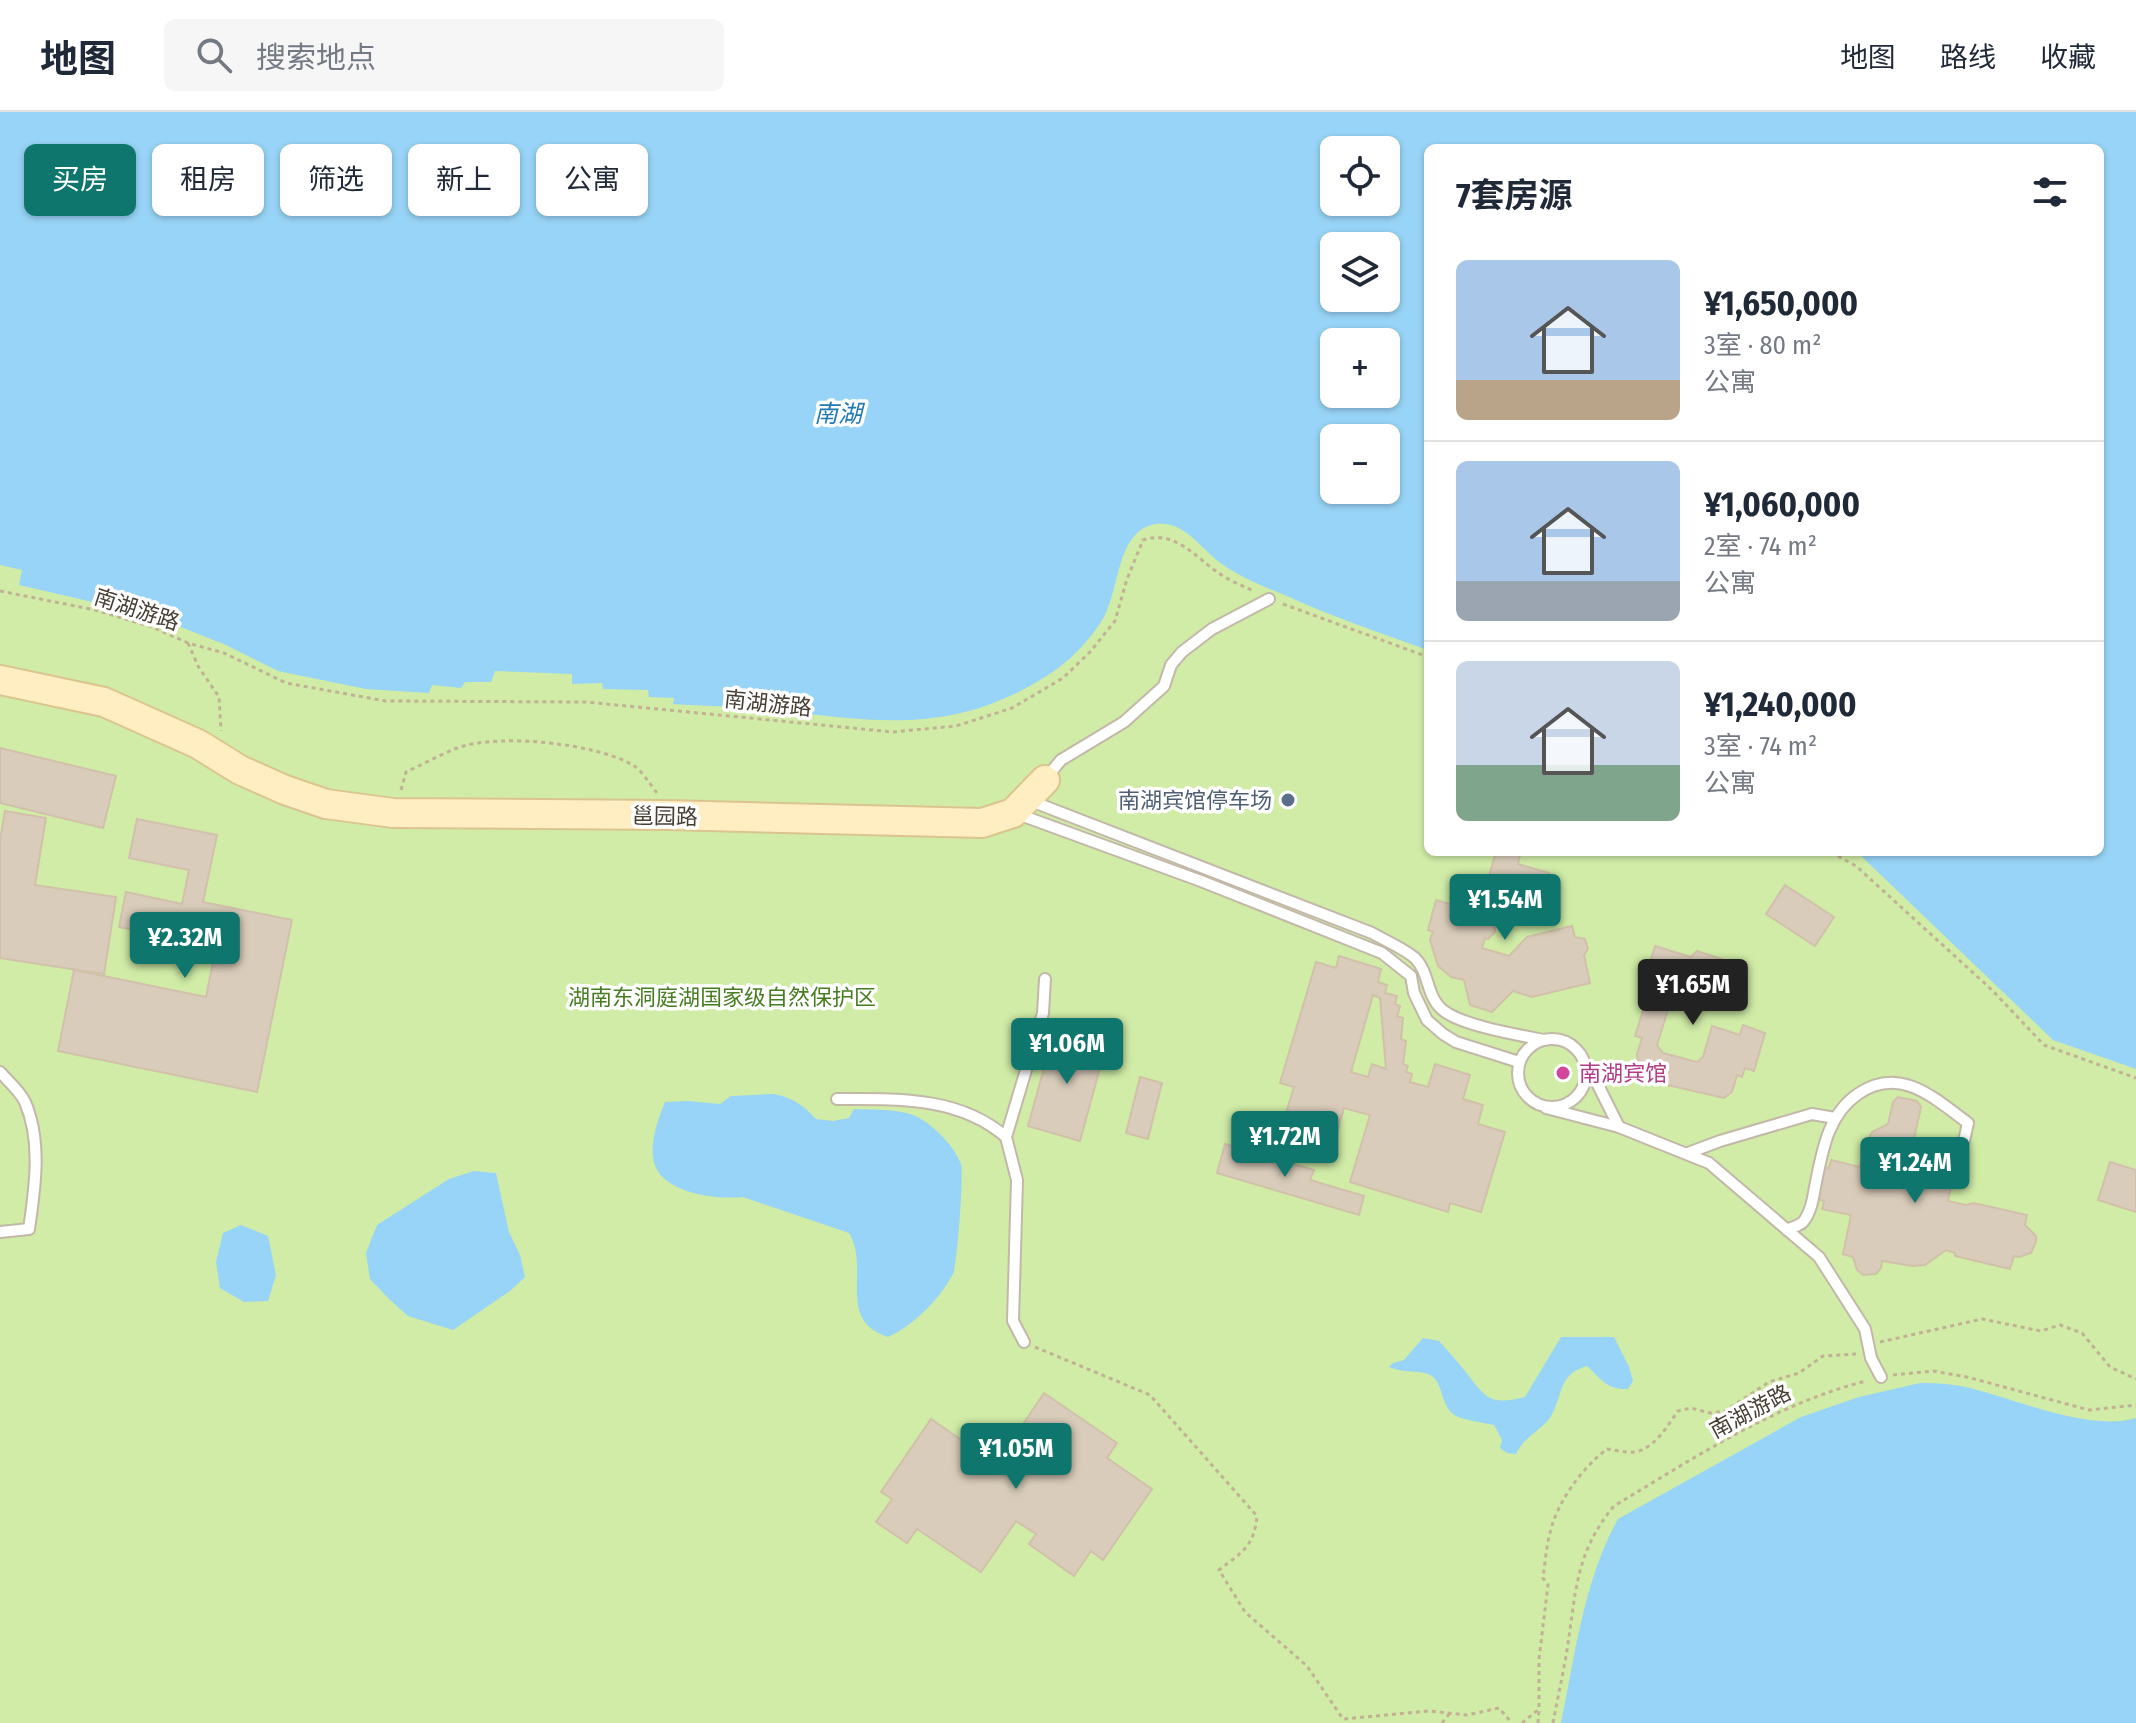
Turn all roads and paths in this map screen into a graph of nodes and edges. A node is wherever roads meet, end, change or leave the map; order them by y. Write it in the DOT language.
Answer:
graph roads {
  1 [pos="0,591"];
  2 [pos="1269,599"];
  3 [pos="188,643"];
  4 [pos="1424,656"];
  5 [pos="0,680"];
  6 [pos="223,759"];
  7 [pos="1028,797"];
  8 [pos="393,813"];
  9 [pos="668,815"];
  10 [pos="1838,856"];
  11 [pos="1045,979"];
  12 [pos="1544,1040"];
  13 [pos="1582,1055"];
  14 [pos="1519,1062"];
  15 [pos="0,1072"];
  16 [pos="2136,1078"];
  17 [pos="837,1099"];
  18 [pos="1546,1108"];
  19 [pos="1835,1118"];
  20 [pos="1619,1127"];
  21 [pos="1006,1137"];
  22 [pos="1964,1141"];
  23 [pos="1688,1153"];
  24 [pos="1787,1230"];
  25 [pos="0,1232"];
  26 [pos="1024,1342"];
  27 [pos="1868,1344"];
  28 [pos="1871,1358"];
  29 [pos="1881,1377"];
  30 [pos="2136,1379"];
  31 [pos="2136,1405"];
  32 [pos="1539,1709"];
  33 [pos="1450,1713"];
  34 [pos="1442,1723"];
  35 [pos="1512,1723"];
  36 [pos="1522,1723"];
  37 [pos="1538,1723"];
  38 [pos="1553,1723"];
  1 -- 3 [label="path, 南湖游路"];
  2 -- 3 [label="path, 南湖游路"];
  2 -- 4 [label="path, 南湖游路"];
  2 -- 7 [label="lane, 邕园路"];
  3 -- 6 [label="path"];
  5 -- 6 [label="street, 邕园路"];
  6 -- 8 [label="street, 邕园路"];
  7 -- 9 [label="street, 邕园路"];
  7 -- 12 [label="lane"];
  7 -- 14 [label="lane"];
  8 -- 9 [label="street, 邕园路"];
  8 -- 9 [label="path"];
  10 -- 16 [label="path"];
  11 -- 21 [label="lane"];
  12 -- 13 [label="lane"];
  12 -- 14 [label="lane"];
  13 -- 18 [label="lane"];
  13 -- 20 [label="lane"];
  14 -- 18 [label="lane"];
  15 -- 25 [label="lane"];
  17 -- 21 [label="lane"];
  18 -- 20 [label="lane"];
  19 -- 22 [label="lane"];
  19 -- 23 [label="lane"];
  19 -- 24 [label="lane"];
  20 -- 23 [label="lane"];
  21 -- 26 [label="lane"];
  23 -- 24 [label="lane"];
  24 -- 27 [label="lane"];
  26 -- 33 [label="path"];
  27 -- 28 [label="lane"];
  27 -- 30 [label="path"];
  28 -- 29 [label="lane"];
  28 -- 32 [label="path"];
  29 -- 31 [label="path, 南湖游路"];
  29 -- 38 [label="path, 南湖游路"];
  32 -- 36 [label="path"];
  32 -- 37 [label="path"];
  33 -- 34 [label="path"];
  33 -- 35 [label="path"];
}
